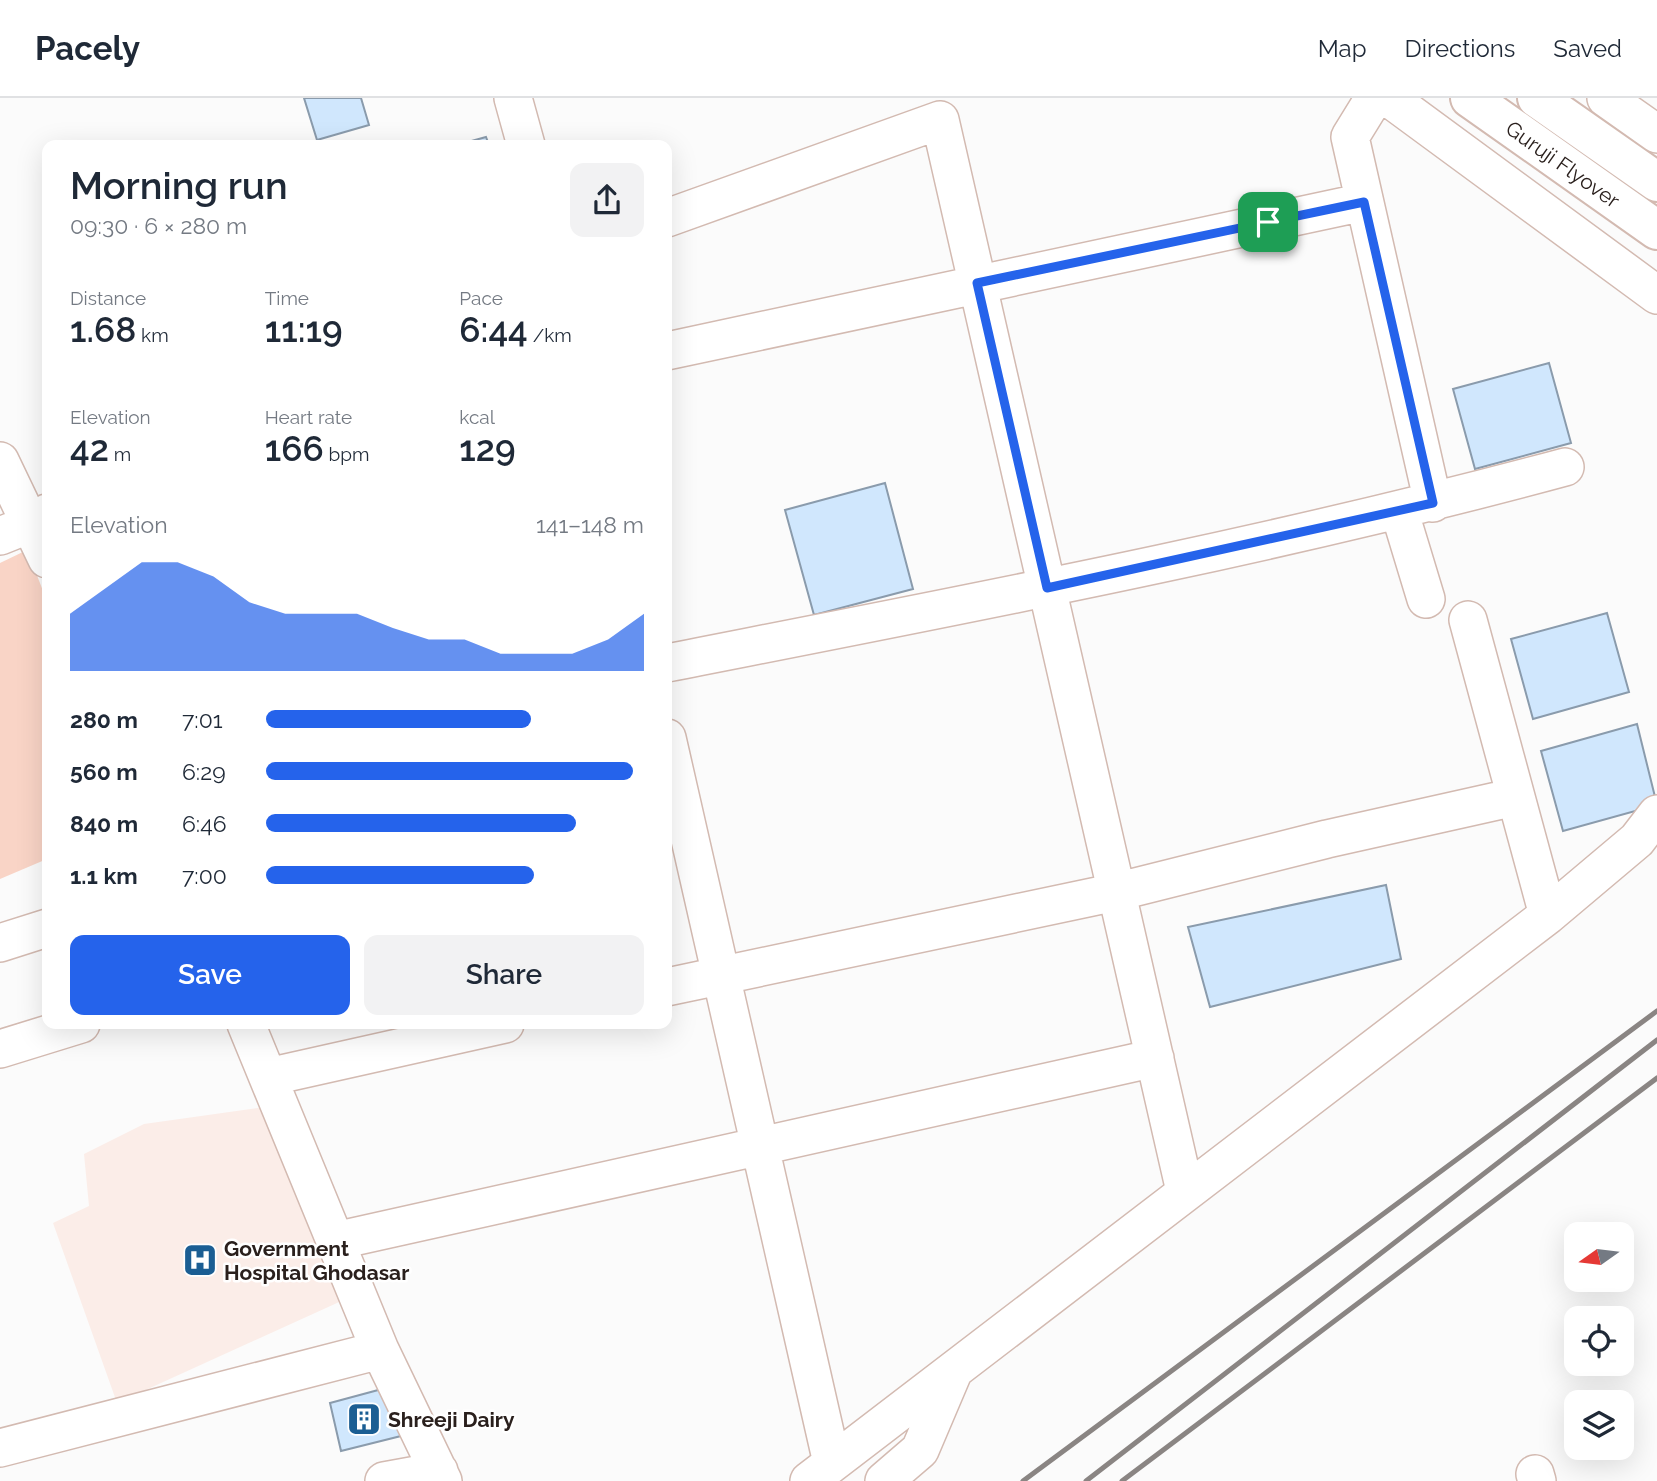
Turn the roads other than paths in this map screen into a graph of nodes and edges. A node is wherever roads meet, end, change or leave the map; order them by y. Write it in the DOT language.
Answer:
graph roads {
  1 [pos="513,98"];
  2 [pos="1374,98"];
  3 [pos="1389,98"];
  4 [pos="1470,98"];
  5 [pos="1537,98"];
  6 [pos="1606,98"];
  7 [pos="1657,134"];
  8 [pos="525,140"];
  9 [pos="1657,182"];
  10 [pos="1364,202"];
  11 [pos="672,216"];
  12 [pos="1657,230"];
  13 [pos="977,283"];
  14 [pos="1657,295"];
  15 [pos="672,350"];
  16 [pos="0,460"];
  17 [pos="1565,467"];
  18 [pos="1416,506"];
  19 [pos="26,524"];
  20 [pos="42,551"];
  21 [pos="1047,588"];
  22 [pos="1426,599"];
  23 [pos="1468,620"];
  24 [pos="672,662"];
  25 [pos="672,760"];
  26 [pos="1515,797"];
  27 [pos="1657,814"];
  28 [pos="1116,892"];
  29 [pos="1548,915"];
  30 [pos="42,930"];
  31 [pos="0,943"];
  32 [pos="721,975"];
  33 [pos="672,987"];
  34 [pos="65,1029"];
  35 [pos="248,1029"];
  36 [pos="483,1029"];
  37 [pos="0,1049"];
  38 [pos="1155,1058"];
  39 [pos="268,1077"];
  40 [pos="760,1145"];
  41 [pos="1185,1191"];
  42 [pos="335,1241"];
  43 [pos="380,1350"];
  44 [pos="956,1366"];
  45 [pos="0,1448"];
  46 [pos="821,1472"];
  47 [pos="441,1476"];
  48 [pos="384,1481"];
  49 [pos="884,1481"];
  1 -- 8 [label="street"];
  2 -- 10 [label="street"];
  3 -- 14 [label="street"];
  4 -- 12 [label="main road, Guruji Flyover"];
  5 -- 9 [label="main road, Guruji Flyover"];
  6 -- 7 [label="street"];
  10 -- 13 [label="street"];
  10 -- 18 [label="street"];
  11 -- 13 [label="street"];
  13 -- 15 [label="street"];
  13 -- 21 [label="street"];
  16 -- 19 [label="street"];
  17 -- 18 [label="street"];
  18 -- 21 [label="street"];
  18 -- 22 [label="street"];
  19 -- 20 [label="street"];
  21 -- 24 [label="street"];
  21 -- 28 [label="street"];
  23 -- 26 [label="street"];
  25 -- 32 [label="street"];
  26 -- 28 [label="street"];
  26 -- 29 [label="street"];
  27 -- 29 [label="street"];
  28 -- 32 [label="street"];
  28 -- 38 [label="street"];
  29 -- 41 [label="street"];
  30 -- 31 [label="street"];
  32 -- 33 [label="street"];
  32 -- 40 [label="street"];
  34 -- 37 [label="street"];
  35 -- 39 [label="street"];
  36 -- 39 [label="street"];
  38 -- 40 [label="street"];
  38 -- 41 [label="street"];
  39 -- 42 [label="street"];
  40 -- 42 [label="street"];
  40 -- 46 [label="street"];
  41 -- 44 [label="street"];
  42 -- 43 [label="street"];
  43 -- 45 [label="street"];
  43 -- 47 [label="street"];
  44 -- 46 [label="street"];
  44 -- 49 [label="street"];
  47 -- 48 [label="street"];
}
